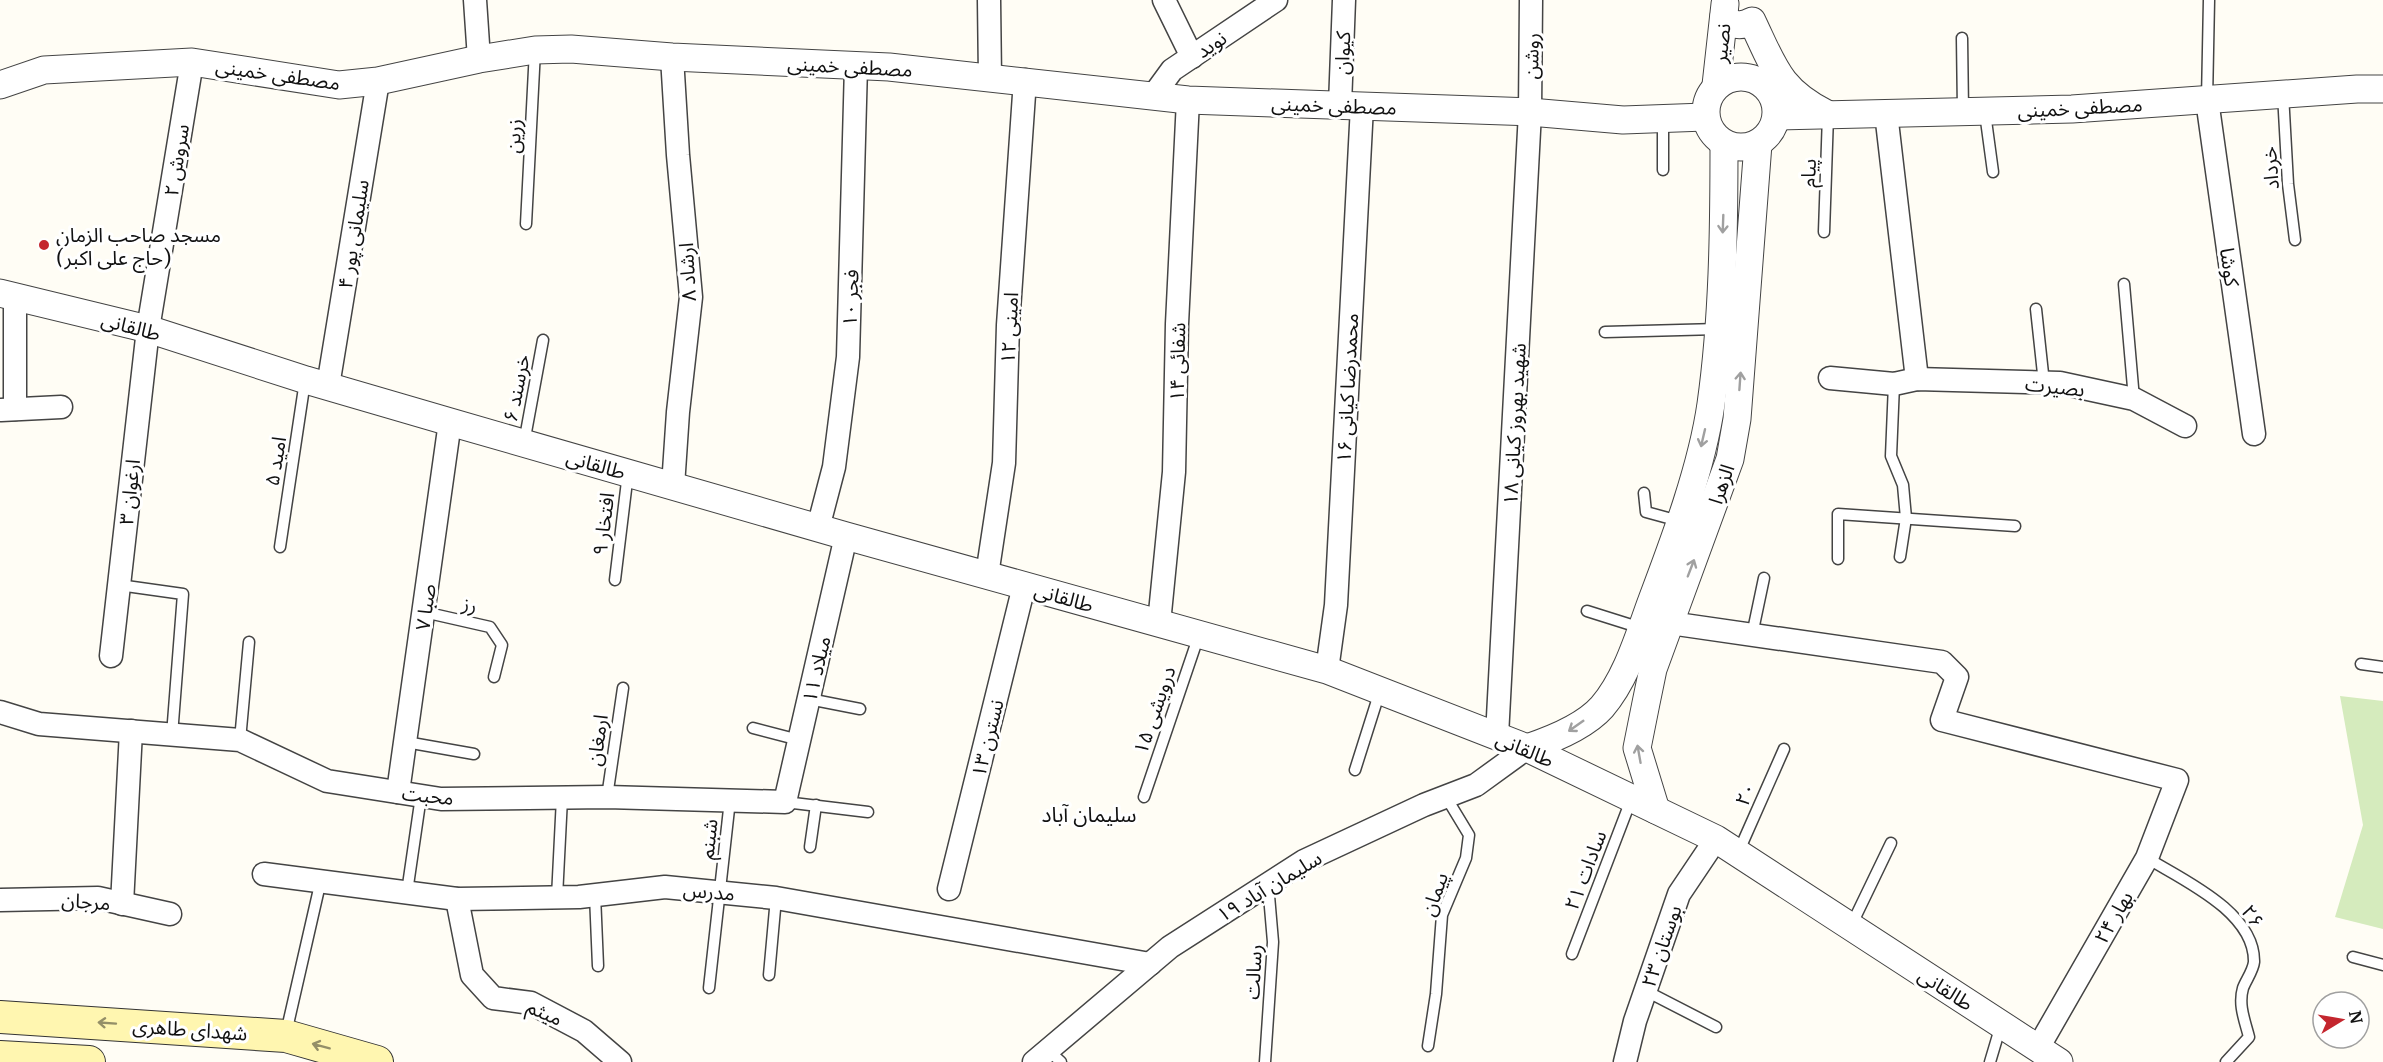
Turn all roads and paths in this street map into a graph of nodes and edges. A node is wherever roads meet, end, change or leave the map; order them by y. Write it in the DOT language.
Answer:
graph roads {
  1 [pos="475,0"];
  2 [pos="989,0"];
  3 [pos="1164,0"];
  4 [pos="1276,0"];
  5 [pos="1344,0"];
  6 [pos="1531,0"];
  7 [pos="2209,0"];
  8 [pos="1725,8"];
  9 [pos="1752,10"];
  10 [pos="1962,38"];
  11 [pos="536,50"];
  12 [pos="672,57"];
  13 [pos="1192,57"];
  14 [pos="479,59"];
  15 [pos="192,62"];
  16 [pos="856,66"];
  17 [pos="990,78"];
  18 [pos="1025,80"];
  19 [pos="378,81"];
  20 [pos="1764,84"];
  21 [pos="0,85"];
  22 [pos="1716,85"];
  23 [pos="2383,89"];
  24 [pos="2283,94"];
  25 [pos="1153,96"];
  26 [pos="1188,100"];
  27 [pos="2207,100"];
  28 [pos="1351,105"];
  29 [pos="1974,111"];
  30 [pos="1530,112"];
  31 [pos="1886,113"];
  32 [pos="1828,115"];
  33 [pos="1777,116"];
  34 [pos="1705,117"];
  35 [pos="1663,119"];
  36 [pos="1724,144"];
  37 [pos="1758,144"];
  38 [pos="1663,170"];
  39 [pos="1993,172"];
  40 [pos="1724,191"];
  41 [pos="1753,200"];
  42 [pos="526,224"];
  43 [pos="1824,232"];
  44 [pos="2295,240"];
  45 [pos="2124,284"];
  46 [pos="8,295"];
  47 [pos="2036,309"];
  48 [pos="148,329"];
  49 [pos="1718,329"];
  50 [pos="1605,332"];
  51 [pos="543,340"];
  52 [pos="1830,378"];
  53 [pos="1917,380"];
  54 [pos="317,383"];
  55 [pos="2044,383"];
  56 [pos="1894,384"];
  57 [pos="2134,399"];
  58 [pos="61,407"];
  59 [pos="8,410"];
  60 [pos="450,422"];
  61 [pos="2185,426"];
  62 [pos="2254,434"];
  63 [pos="524,443"];
  64 [pos="628,473"];
  65 [pos="673,486"];
  66 [pos="1644,493"];
  67 [pos="1906,518"];
  68 [pos="1679,521"];
  69 [pos="2015,526"];
  70 [pos="818,528"];
  71 [pos="846,536"];
  72 [pos="280,547"];
  73 [pos="1900,557"];
  74 [pos="1838,559"];
  75 [pos="987,575"];
  76 [pos="1764,578"];
  77 [pos="615,580"];
  78 [pos="119,585"];
  79 [pos="1024,586"];
  80 [pos="1587,611"];
  81 [pos="424,612"];
  82 [pos="1670,623"];
  83 [pos="1159,624"];
  84 [pos="1642,628"];
  85 [pos="1199,635"];
  86 [pos="1752,635"];
  87 [pos="249,642"];
  88 [pos="111,656"];
  89 [pos="2361,664"];
  90 [pos="2383,667"];
  91 [pos="1326,670"];
  92 [pos="494,677"];
  93 [pos="1617,685"];
  94 [pos="623,688"];
  95 [pos="1380,691"];
  96 [pos="809,699"];
  97 [pos="1646,703"];
  98 [pos="860,709"];
  99 [pos="0,712"];
  100 [pos="753,728"];
  101 [pos="131,731"];
  102 [pos="172,735"];
  103 [pos="1497,736"];
  104 [pos="240,740"];
  105 [pos="799,740"];
  106 [pos="406,742"];
  107 [pos="1527,748"];
  108 [pos="1784,749"];
  109 [pos="474,754"];
  110 [pos="1355,770"];
  111 [pos="398,792"];
  112 [pos="421,796"];
  113 [pos="608,797"];
  114 [pos="1144,797"];
  115 [pos="1446,797"];
  116 [pos="562,798"];
  117 [pos="1631,798"];
  118 [pos="730,800"];
  119 [pos="785,802"];
  120 [pos="816,805"];
  121 [pos="1656,810"];
  122 [pos="868,812"];
  123 [pos="1891,843"];
  124 [pos="1727,846"];
  125 [pos="810,847"];
  126 [pos="2146,858"];
  127 [pos="264,874"];
  128 [pos="321,880"];
  129 [pos="1268,884"];
  130 [pos="949,889"];
  131 [pos="407,892"];
  132 [pos="721,892"];
  133 [pos="595,895"];
  134 [pos="556,897"];
  135 [pos="776,898"];
  136 [pos="457,899"];
  137 [pos="0,900"];
  138 [pos="122,903"];
  139 [pos="170,914"];
  140 [pos="1850,926"];
  141 [pos="1572,954"];
  142 [pos="2354,957"];
  143 [pos="1150,964"];
  144 [pos="2383,965"];
  145 [pos="598,966"];
  146 [pos="769,975"];
  147 [pos="710,988"];
  148 [pos="1646,990"];
  149 [pos="0,1017"];
  150 [pos="58,1020"];
  151 [pos="2001,1024"];
  152 [pos="1716,1027"];
  153 [pos="286,1036"];
  154 [pos="1428,1046"];
  155 [pos="2048,1055"];
  156 [pos="0,1057"];
  157 [pos="1047,1058"];
  158 [pos="57,1059"];
  159 [pos="89,1062"];
  160 [pos="377,1062"];
  161 [pos="620,1062"];
  162 [pos="1265,1062"];
  163 [pos="1625,1062"];
  164 [pos="1990,1062"];
  165 [pos="2226,1062"];
  1 -- 14 [label="street"];
  2 -- 17 [label="street"];
  3 -- 13 [label="street"];
  4 -- 13 [label="street, نوید"];
  5 -- 28 [label="street, کیوان"];
  6 -- 30 [label="street, روشن"];
  7 -- 27 [label="lane"];
  8 -- 9 [label="street"];
  8 -- 22 [label="street, نصیر"];
  9 -- 20 [label="street"];
  9 -- 32 [label="street"];
  10 -- 29 [label="lane"];
  11 -- 12 [label="street, مصطفی خمینی"];
  11 -- 14 [label="street, مصطفی خمینی"];
  11 -- 42 [label="lane, زرین"];
  12 -- 16 [label="street, مصطفی خمینی"];
  12 -- 65 [label="street, ارشاد ۸"];
  13 -- 25 [label="street, نوید"];
  14 -- 19 [label="street, مصطفی خمینی"];
  15 -- 19 [label="street, مصطفی خمینی"];
  15 -- 21 [label="street, مصطفی خمینی"];
  15 -- 48 [label="street, سروش ۲"];
  16 -- 17 [label="street, مصطفی خمینی"];
  16 -- 70 [label="street, فجر ۱۰"];
  17 -- 18 [label="street, مصطفی خمینی"];
  18 -- 25 [label="street, مصطفی خمینی"];
  18 -- 75 [label="street, امینی ۱۲"];
  19 -- 54 [label="street, سلیمانی پور ۴"];
  20 -- 22 [label="street"];
  20 -- 33 [label="street"];
  22 -- 34 [label="street"];
  23 -- 24 [label="street, مصطفی خمینی"];
  24 -- 27 [label="street, مصطفی خمینی"];
  24 -- 44 [label="lane, خرداد"];
  25 -- 26 [label="street, مصطفی خمینی"];
  26 -- 28 [label="street, مصطفی خمینی"];
  26 -- 83 [label="street, شفائی ۱۴"];
  27 -- 29 [label="street, مصطفی خمینی"];
  27 -- 62 [label="street, کوشا"];
  28 -- 30 [label="street, مصطفی خمینی"];
  28 -- 91 [label="street, محمدرضا کیانی ۱۶"];
  29 -- 31 [label="street, مصطفی خمینی"];
  29 -- 39 [label="lane"];
  30 -- 35 [label="street, مصطفی خمینی"];
  30 -- 103 [label="street, شهید بهروز کیانی ۱۸"];
  31 -- 32 [label="street, مصطفی خمینی"];
  31 -- 53 [label="street"];
  32 -- 33 [label="street, مصطفی خمینی"];
  32 -- 43 [label="lane, پیام"];
  33 -- 37 [label="street"];
  34 -- 35 [label="street, مصطفی خمینی"];
  34 -- 36 [label="street"];
  35 -- 38 [label="lane"];
  36 -- 37 [label="street"];
  36 -- 40 [label="street, الزهرا"];
  37 -- 41 [label="street, الزهرا"];
  40 -- 41 [label="street"];
  40 -- 49 [label="street, الزهرا, one-way"];
  82 -- 41 [label="street, الزهرا, one-way"];
  45 -- 57 [label="lane"];
  46 -- 48 [label="street, طالقانی"];
  46 -- 59 [label="street"];
  47 -- 55 [label="lane"];
  48 -- 54 [label="street, طالقانی"];
  48 -- 78 [label="street, ارغوان ۳"];
  49 -- 50 [label="lane"];
  49 -- 68 [label="street, الزهرا, one-way"];
  51 -- 63 [label="lane, خرسند ۶"];
  52 -- 56 [label="street, بصیرت"];
  53 -- 55 [label="street, بصیرت"];
  53 -- 56 [label="street, بصیرت"];
  54 -- 60 [label="street, طالقانی"];
  54 -- 72 [label="lane, امید ۵"];
  55 -- 57 [label="street, بصیرت"];
  56 -- 67 [label="lane"];
  57 -- 61 [label="street, بصیرت"];
  58 -- 59 [label="street"];
  60 -- 63 [label="street, طالقانی"];
  60 -- 81 [label="street, صبا ۷"];
  63 -- 64 [label="street, طالقانی"];
  64 -- 65 [label="street, طالقانی"];
  64 -- 77 [label="lane, افتخار ۹"];
  65 -- 70 [label="street, طالقانی"];
  66 -- 68 [label="lane"];
  67 -- 69 [label="lane"];
  67 -- 73 [label="lane"];
  67 -- 74 [label="lane"];
  68 -- 84 [label="street, الزهرا"];
  70 -- 71 [label="street, طالقانی"];
  71 -- 75 [label="street, طالقانی"];
  71 -- 96 [label="street, میلاد ۱۱"];
  75 -- 79 [label="street, طالقانی"];
  76 -- 86 [label="lane"];
  78 -- 88 [label="street, ارغوان ۳"];
  78 -- 102 [label="lane"];
  79 -- 83 [label="street, طالقانی"];
  79 -- 130 [label="street, نسترن ۱۳"];
  80 -- 84 [label="lane"];
  81 -- 92 [label="lane, رز"];
  81 -- 106 [label="street, صبا ۷"];
  82 -- 86 [label="street"];
  82 -- 97 [label="street, الزهرا"];
  83 -- 85 [label="street, طالقانی"];
  84 -- 93 [label="street, الزهرا"];
  85 -- 91 [label="street, طالقانی"];
  85 -- 114 [label="lane, درویشی ۱۵"];
  86 -- 126 [label="street, بهار ۲۴"];
  87 -- 104 [label="lane"];
  89 -- 90 [label="lane"];
  91 -- 95 [label="street, طالقانی"];
  93 -- 97 [label="street"];
  93 -- 107 [label="street, الزهرا, one-way"];
  94 -- 113 [label="lane, ارمغان"];
  95 -- 103 [label="street, طالقانی"];
  95 -- 110 [label="lane"];
  96 -- 98 [label="lane"];
  96 -- 105 [label="street, میلاد ۱۱"];
  121 -- 97 [label="street, الزهرا, one-way"];
  99 -- 101 [label="street, محبت"];
  100 -- 105 [label="lane"];
  101 -- 102 [label="street, محبت"];
  101 -- 138 [label="street"];
  102 -- 104 [label="street, محبت"];
  103 -- 107 [label="street, طالقانی"];
  104 -- 111 [label="street, محبت"];
  105 -- 119 [label="street, میلاد ۱۱"];
  106 -- 109 [label="lane"];
  106 -- 111 [label="street, صبا ۷"];
  107 -- 115 [label="street, سلیمان آباد ۱۹"];
  107 -- 117 [label="street, طالقانی"];
  108 -- 124 [label="lane, ۲۰"];
  111 -- 112 [label="street, محبت"];
  112 -- 116 [label="street, محبت"];
  112 -- 131 [label="lane"];
  113 -- 116 [label="street, محبت"];
  113 -- 118 [label="street, محبت"];
  115 -- 129 [label="street, سلیمان آباد ۱۹"];
  115 -- 154 [label="lane, پیمان"];
  116 -- 134 [label="lane"];
  117 -- 121 [label="street, طالقانی"];
  117 -- 141 [label="lane, سادات ۲۱"];
  118 -- 119 [label="street, محبت"];
  118 -- 132 [label="lane, شبنم"];
  119 -- 120 [label="lane, محبت"];
  120 -- 122 [label="lane, محبت"];
  120 -- 125 [label="lane"];
  121 -- 124 [label="street, طالقانی"];
  123 -- 140 [label="lane"];
  124 -- 140 [label="street, طالقانی"];
  124 -- 148 [label="street, بوستان ۲۳"];
  126 -- 155 [label="street, بهار ۲۴"];
  126 -- 165 [label="lane, ۲۶"];
  127 -- 128 [label="street, مدرس"];
  128 -- 131 [label="street, مدرس"];
  128 -- 153 [label="lane"];
  129 -- 143 [label="street, سلیمان آباد ۱۹"];
  129 -- 162 [label="lane, رسالت"];
  131 -- 136 [label="street, مدرس"];
  132 -- 133 [label="street, مدرس"];
  132 -- 135 [label="street, مدرس"];
  132 -- 147 [label="lane, شبنم"];
  133 -- 134 [label="street, مدرس"];
  133 -- 145 [label="lane"];
  134 -- 136 [label="street, مدرس"];
  135 -- 143 [label="street, مدرس"];
  135 -- 146 [label="lane"];
  136 -- 161 [label="street, میثم"];
  137 -- 138 [label="street, مرجان"];
  138 -- 139 [label="street, مرجان"];
  140 -- 151 [label="street, طالقانی"];
  142 -- 144 [label="lane"];
  143 -- 157 [label="street, سلیمان آباد ۱۹"];
  148 -- 152 [label="lane"];
  148 -- 163 [label="street, بوستان ۲۳"];
  149 -- 150 [label="main road, شهدای طاهری"];
  153 -- 150 [label="main road, شهدای طاهری, one-way"];
  150 -- 158 [label="main road"];
  151 -- 155 [label="street, طالقانی"];
  151 -- 164 [label="lane"];
  160 -- 153 [label="main road, شهدای طاهری, one-way"];
  156 -- 158 [label="main road"];
  158 -- 159 [label="main road"];
}
